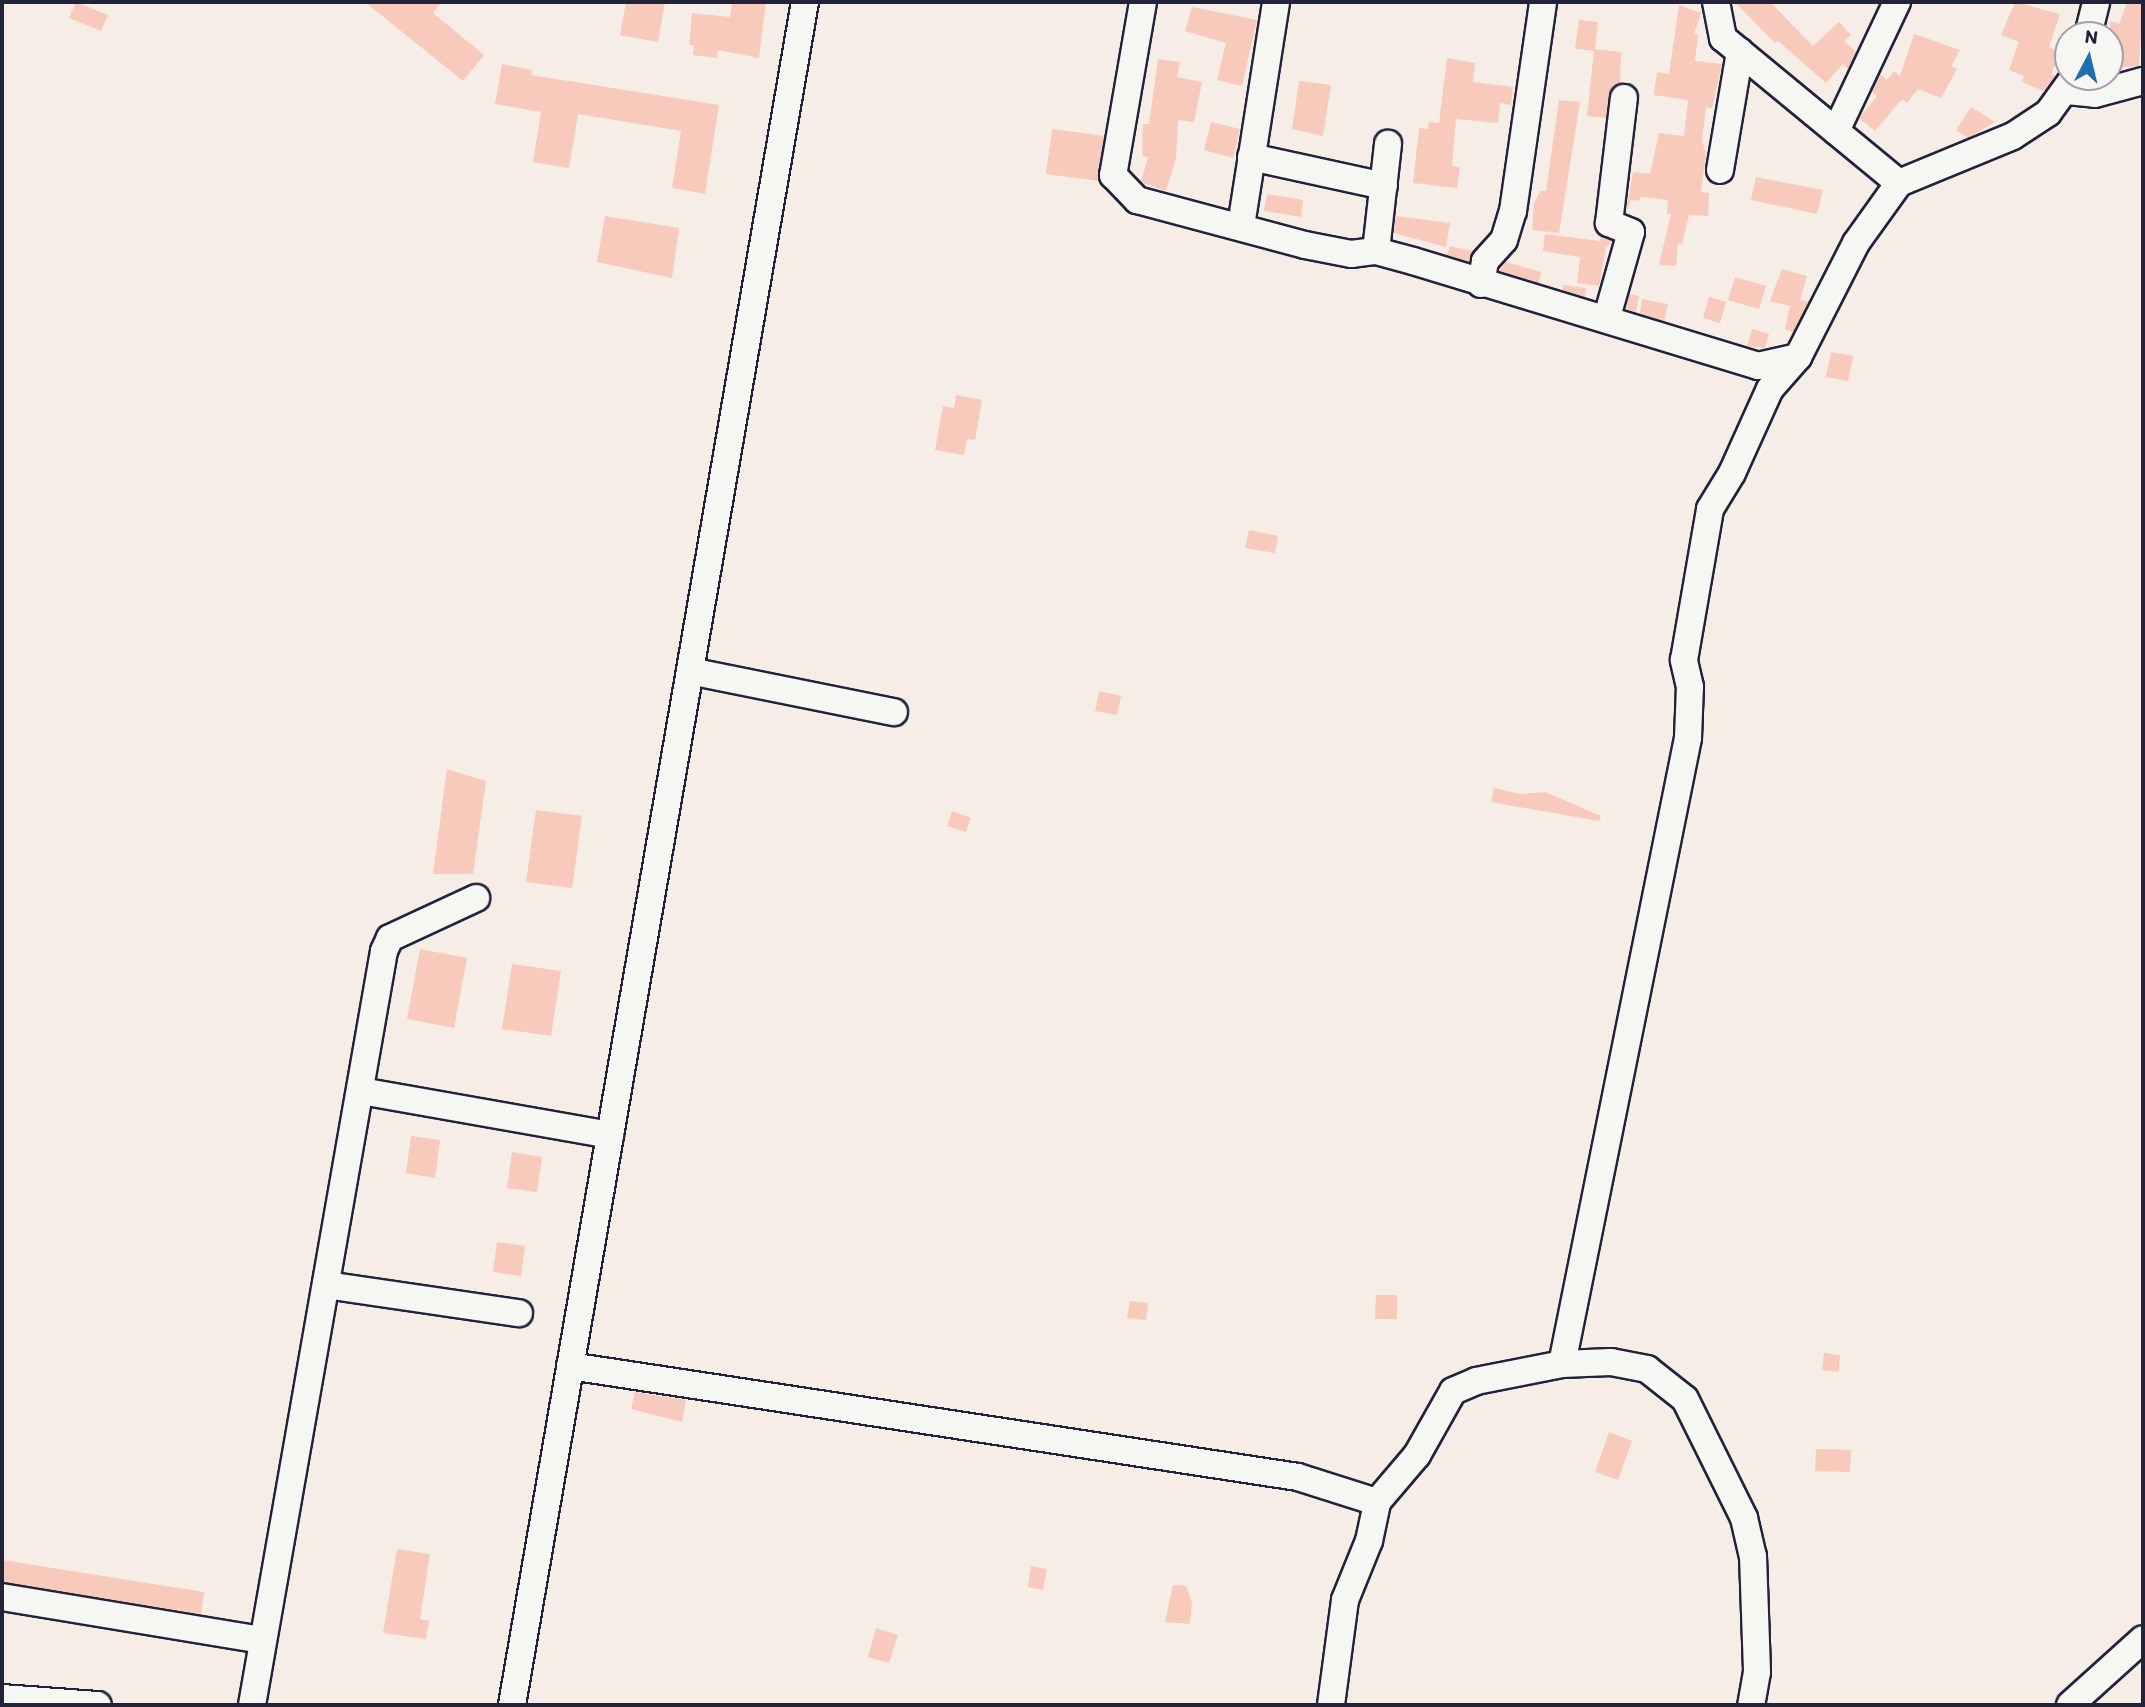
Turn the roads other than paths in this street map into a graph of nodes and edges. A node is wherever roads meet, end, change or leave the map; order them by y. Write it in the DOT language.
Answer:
graph roads {
  1 [pos="805,2"];
  2 [pos="1143,2"];
  3 [pos="1276,2"];
  4 [pos="1543,2"];
  5 [pos="1716,2"];
  6 [pos="1897,2"];
  7 [pos="2096,2"];
  8 [pos="2091,21"];
  9 [pos="1740,52"];
  10 [pos="2143,81"];
  11 [pos="2124,86"];
  12 [pos="2065,91"];
  13 [pos="2088,91"];
  14 [pos="2106,91"];
  15 [pos="1624,98"];
  16 [pos="1836,131"];
  17 [pos="1388,144"];
  18 [pos="1251,158"];
  19 [pos="1720,170"];
  20 [pos="1899,183"];
  21 [pos="1384,186"];
  22 [pos="1241,226"];
  23 [pos="1376,251"];
  24 [pos="1481,284"];
  25 [pos="1607,317"];
  26 [pos="1764,378"];
  27 [pos="690,671"];
  28 [pos="894,712"];
  29 [pos="476,898"];
  30 [pos="361,1091"];
  31 [pos="610,1135"];
  32 [pos="326,1285"];
  33 [pos="519,1313"];
  34 [pos="1562,1364"];
  35 [pos="570,1366"];
  36 [pos="1377,1502"];
  37 [pos="2,1597"];
  38 [pos="2143,1639"];
  39 [pos="262,1640"];
  40 [pos="2,1698"];
  41 [pos="99,1705"];
  42 [pos="252,1705"];
  43 [pos="512,1705"];
  44 [pos="1331,1705"];
  45 [pos="1751,1705"];
  46 [pos="2070,1705"];
  1 -- 27 [label="street"];
  2 -- 22 [label="street"];
  3 -- 18 [label="street"];
  4 -- 24 [label="street"];
  5 -- 9 [label="street"];
  6 -- 16 [label="street"];
  7 -- 8 [label="street"];
  9 -- 16 [label="street"];
  9 -- 19 [label="street"];
  10 -- 11 [label="street"];
  12 -- 20 [label="street"];
  13 -- 14 [label="street"];
  15 -- 25 [label="street"];
  16 -- 20 [label="street"];
  17 -- 21 [label="street"];
  18 -- 21 [label="street"];
  18 -- 22 [label="street"];
  20 -- 26 [label="street"];
  21 -- 23 [label="street"];
  22 -- 23 [label="street"];
  23 -- 24 [label="street"];
  24 -- 25 [label="street"];
  25 -- 26 [label="street"];
  26 -- 34 [label="street"];
  27 -- 28 [label="street"];
  27 -- 31 [label="street"];
  29 -- 30 [label="street"];
  30 -- 31 [label="street"];
  30 -- 32 [label="street"];
  31 -- 35 [label="street"];
  32 -- 33 [label="street"];
  32 -- 39 [label="street"];
  34 -- 36 [label="street"];
  34 -- 45 [label="street"];
  35 -- 36 [label="street"];
  35 -- 43 [label="street"];
  36 -- 44 [label="street"];
  37 -- 39 [label="street"];
  38 -- 46 [label="street"];
  39 -- 42 [label="street"];
  40 -- 41 [label="street"];
}
